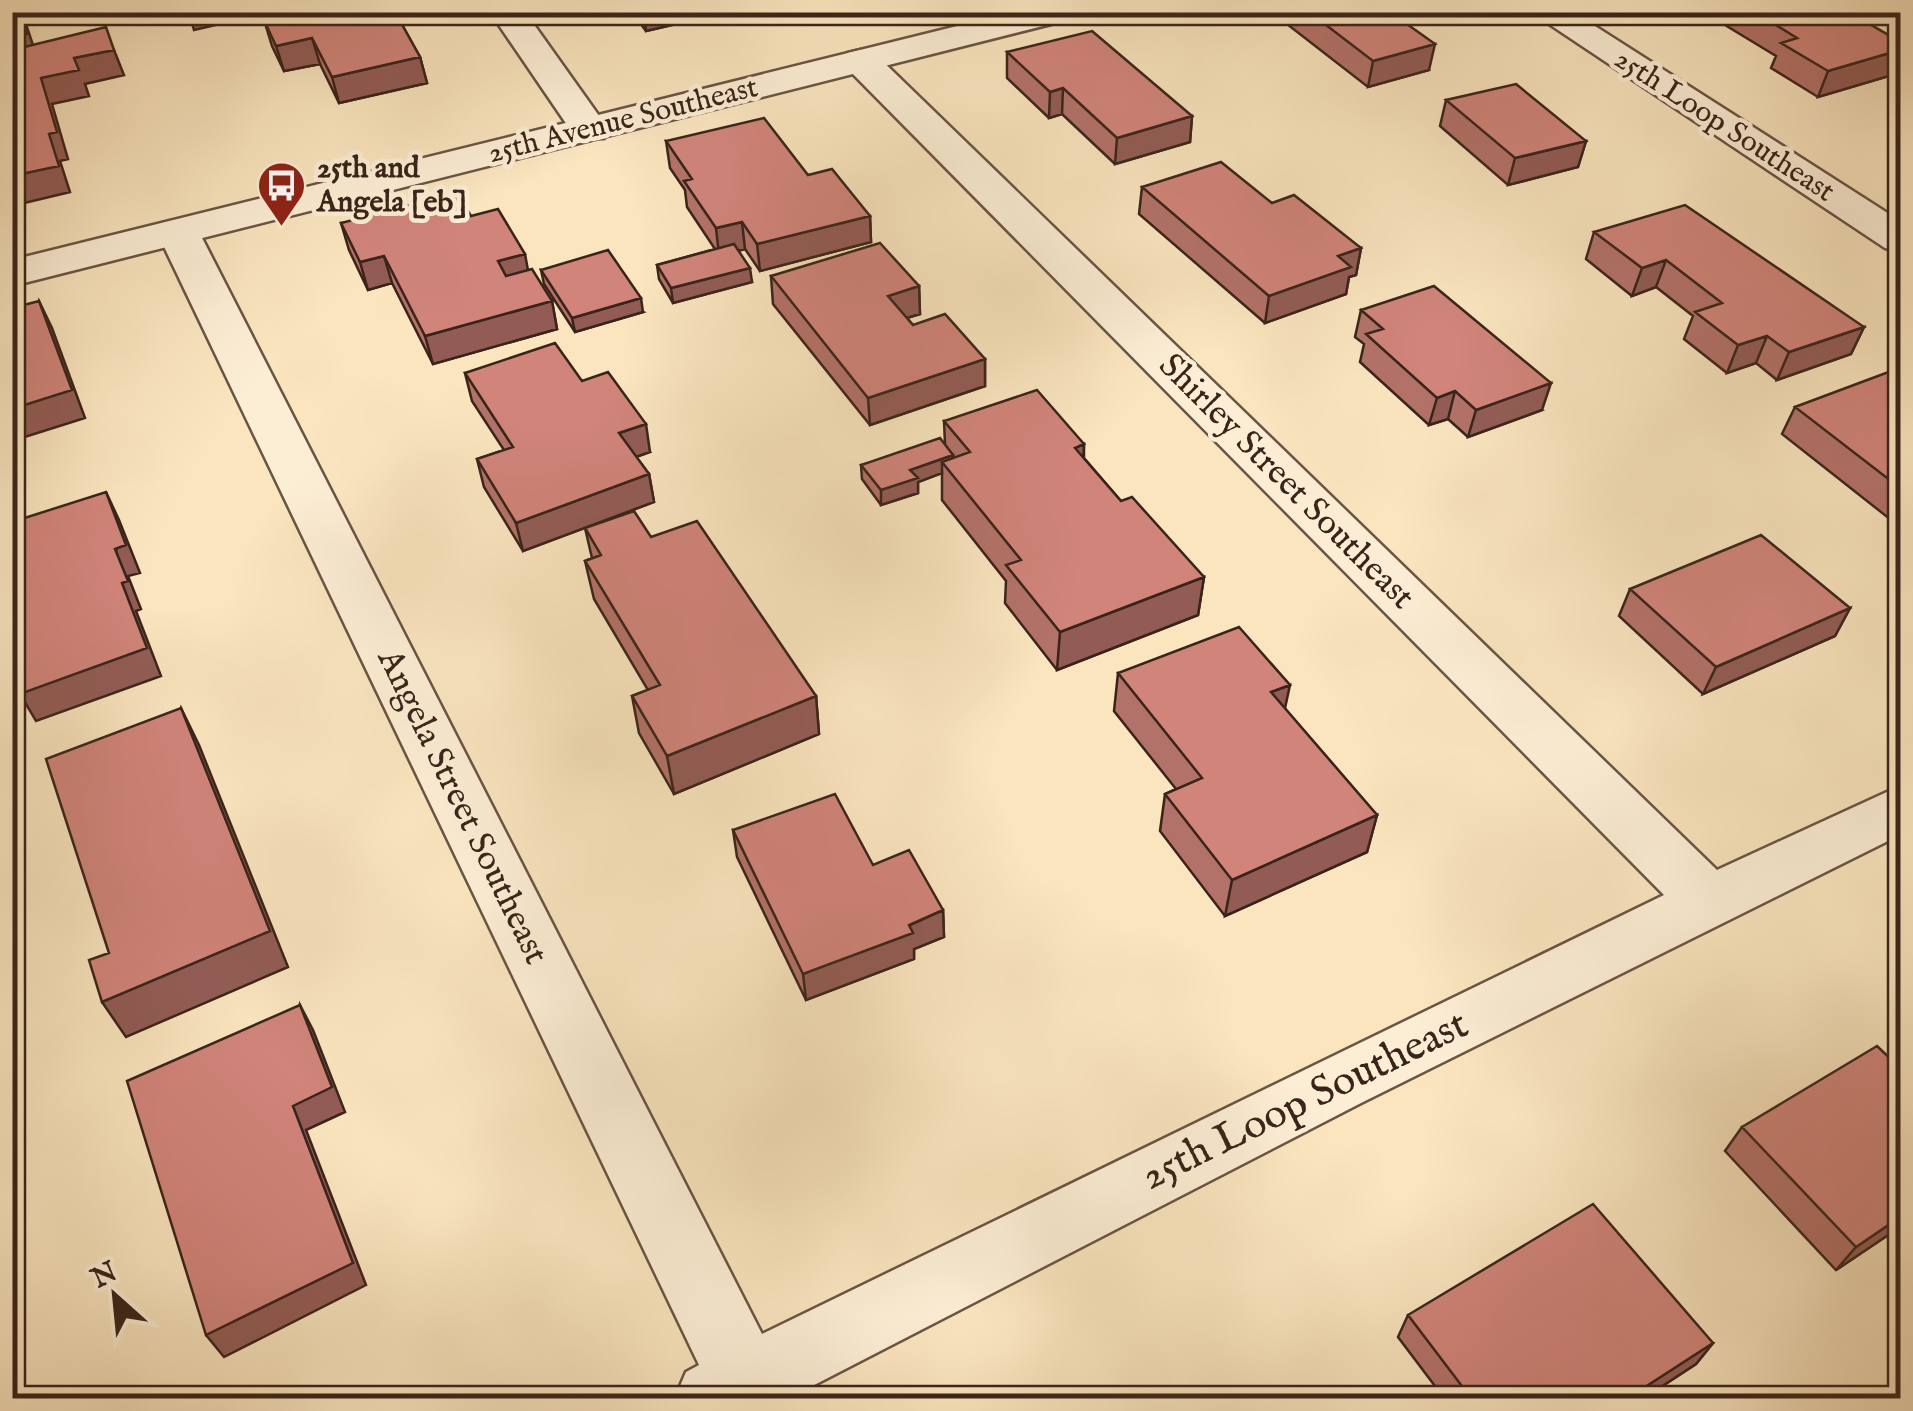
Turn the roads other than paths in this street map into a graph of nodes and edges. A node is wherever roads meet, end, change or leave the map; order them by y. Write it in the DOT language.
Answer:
graph roads {
  1 [pos="508,12"];
  2 [pos="1059,12"];
  3 [pos="1548,12"];
  4 [pos="862,61"];
  5 [pos="590,130"];
  6 [pos="178,232"];
  7 [pos="1900,239"];
  8 [pos="12,273"];
  9 [pos="1900,809"];
  10 [pos="1710,902"];
  11 [pos="729,1390"];
  1 -- 5 [label="street"];
  2 -- 4 [label="street, 25th Avenue Southeast"];
  3 -- 7 [label="street, 25th Loop Southeast"];
  4 -- 5 [label="street, 25th Avenue Southeast"];
  4 -- 10 [label="street, Shirley Street Southeast"];
  5 -- 6 [label="street, 25th Avenue Southeast"];
  6 -- 8 [label="street, 25th Avenue Southeast"];
  6 -- 11 [label="street, Angela Street Southeast"];
  9 -- 10 [label="street, 25th Loop Southeast"];
  10 -- 11 [label="street, 25th Loop Southeast"];
}
